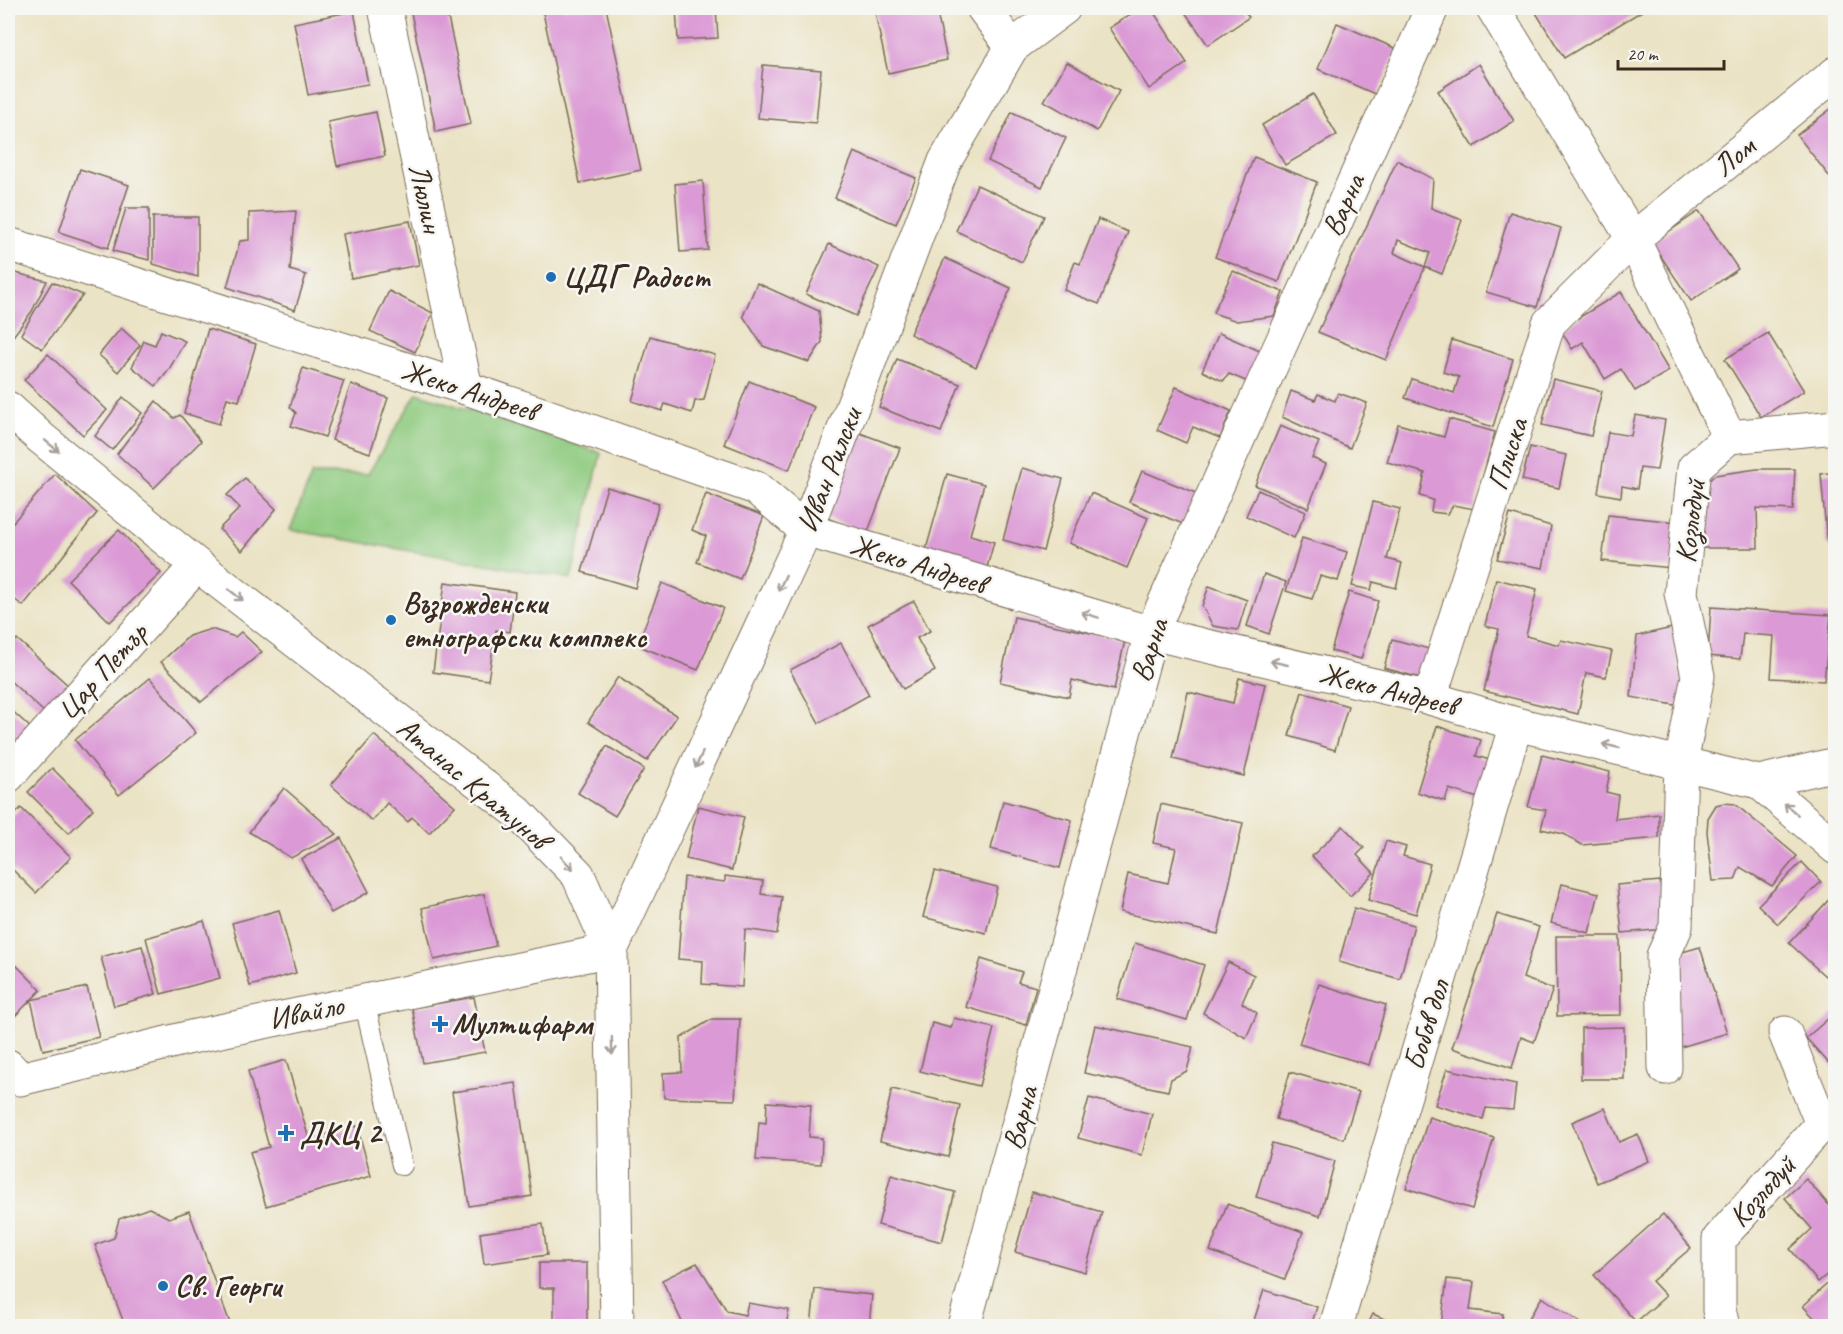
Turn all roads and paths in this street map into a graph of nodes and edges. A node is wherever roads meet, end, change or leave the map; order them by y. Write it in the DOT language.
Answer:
graph roads {
  1 [pos="385,8"];
  2 [pos="983,8"];
  3 [pos="1064,8"];
  4 [pos="1432,8"];
  5 [pos="1493,8"];
  6 [pos="1012,47"];
  7 [pos="1836,73"];
  8 [pos="1633,239"];
  9 [pos="8,244"];
  10 [pos="466,388"];
  11 [pos="8,408"];
  12 [pos="1836,427"];
  13 [pos="1729,437"];
  14 [pos="807,530"];
  15 [pos="196,565"];
  16 [pos="1151,633"];
  17 [pos="1430,698"];
  18 [pos="1516,724"];
  19 [pos="1680,763"];
  20 [pos="1836,764"];
  21 [pos="8,776"];
  22 [pos="1759,782"];
  23 [pos="1836,848"];
  24 [pos="611,950"];
  25 [pos="364,1000"];
  26 [pos="1785,1033"];
  27 [pos="8,1066"];
  28 [pos="1665,1068"];
  29 [pos="402,1165"];
  30 [pos="617,1326"];
  31 [pos="964,1326"];
  32 [pos="1336,1326"];
  33 [pos="1723,1326"];
  1 -- 10 [label="street, Люлин"];
  2 -- 6 [label="street"];
  3 -- 6 [label="street, Иван Рилски"];
  4 -- 16 [label="street, Варна"];
  5 -- 8 [label="street"];
  6 -- 14 [label="street, Иван Рилски"];
  7 -- 8 [label="street, Лом"];
  8 -- 13 [label="street"];
  8 -- 17 [label="street, Плиска"];
  9 -- 10 [label="street, Жеко Андреев"];
  10 -- 14 [label="street, Жеко Андреев"];
  11 -- 15 [label="street, Атанас Кратунов, one-way"];
  12 -- 13 [label="street"];
  13 -- 19 [label="street, Козлодуй"];
  16 -- 14 [label="street, Жеко Андреев, one-way"];
  14 -- 24 [label="street, Иван Рилски, one-way"];
  15 -- 21 [label="street, Цар Петър"];
  15 -- 24 [label="street, Атанас Кратунов, one-way"];
  17 -- 16 [label="street, Жеко Андреев, one-way"];
  16 -- 31 [label="street, Варна"];
  17 -- 18 [label="street, Жеко Андреев"];
  19 -- 18 [label="street, Жеко Андреев, one-way"];
  18 -- 32 [label="street, Бобов дол"];
  19 -- 22 [label="street, Жеко Андреев"];
  19 -- 28 [label="street, Козлодуй"];
  20 -- 22 [label="street"];
  23 -- 22 [label="street, Жеко Андреев, one-way"];
  24 -- 25 [label="street, Ивайло"];
  24 -- 30 [label="street, Атанас Кратунов, one-way"];
  25 -- 27 [label="street, Ивайло"];
  25 -- 29 [label="lane"];
  26 -- 33 [label="street, Козлодуй"];
}
